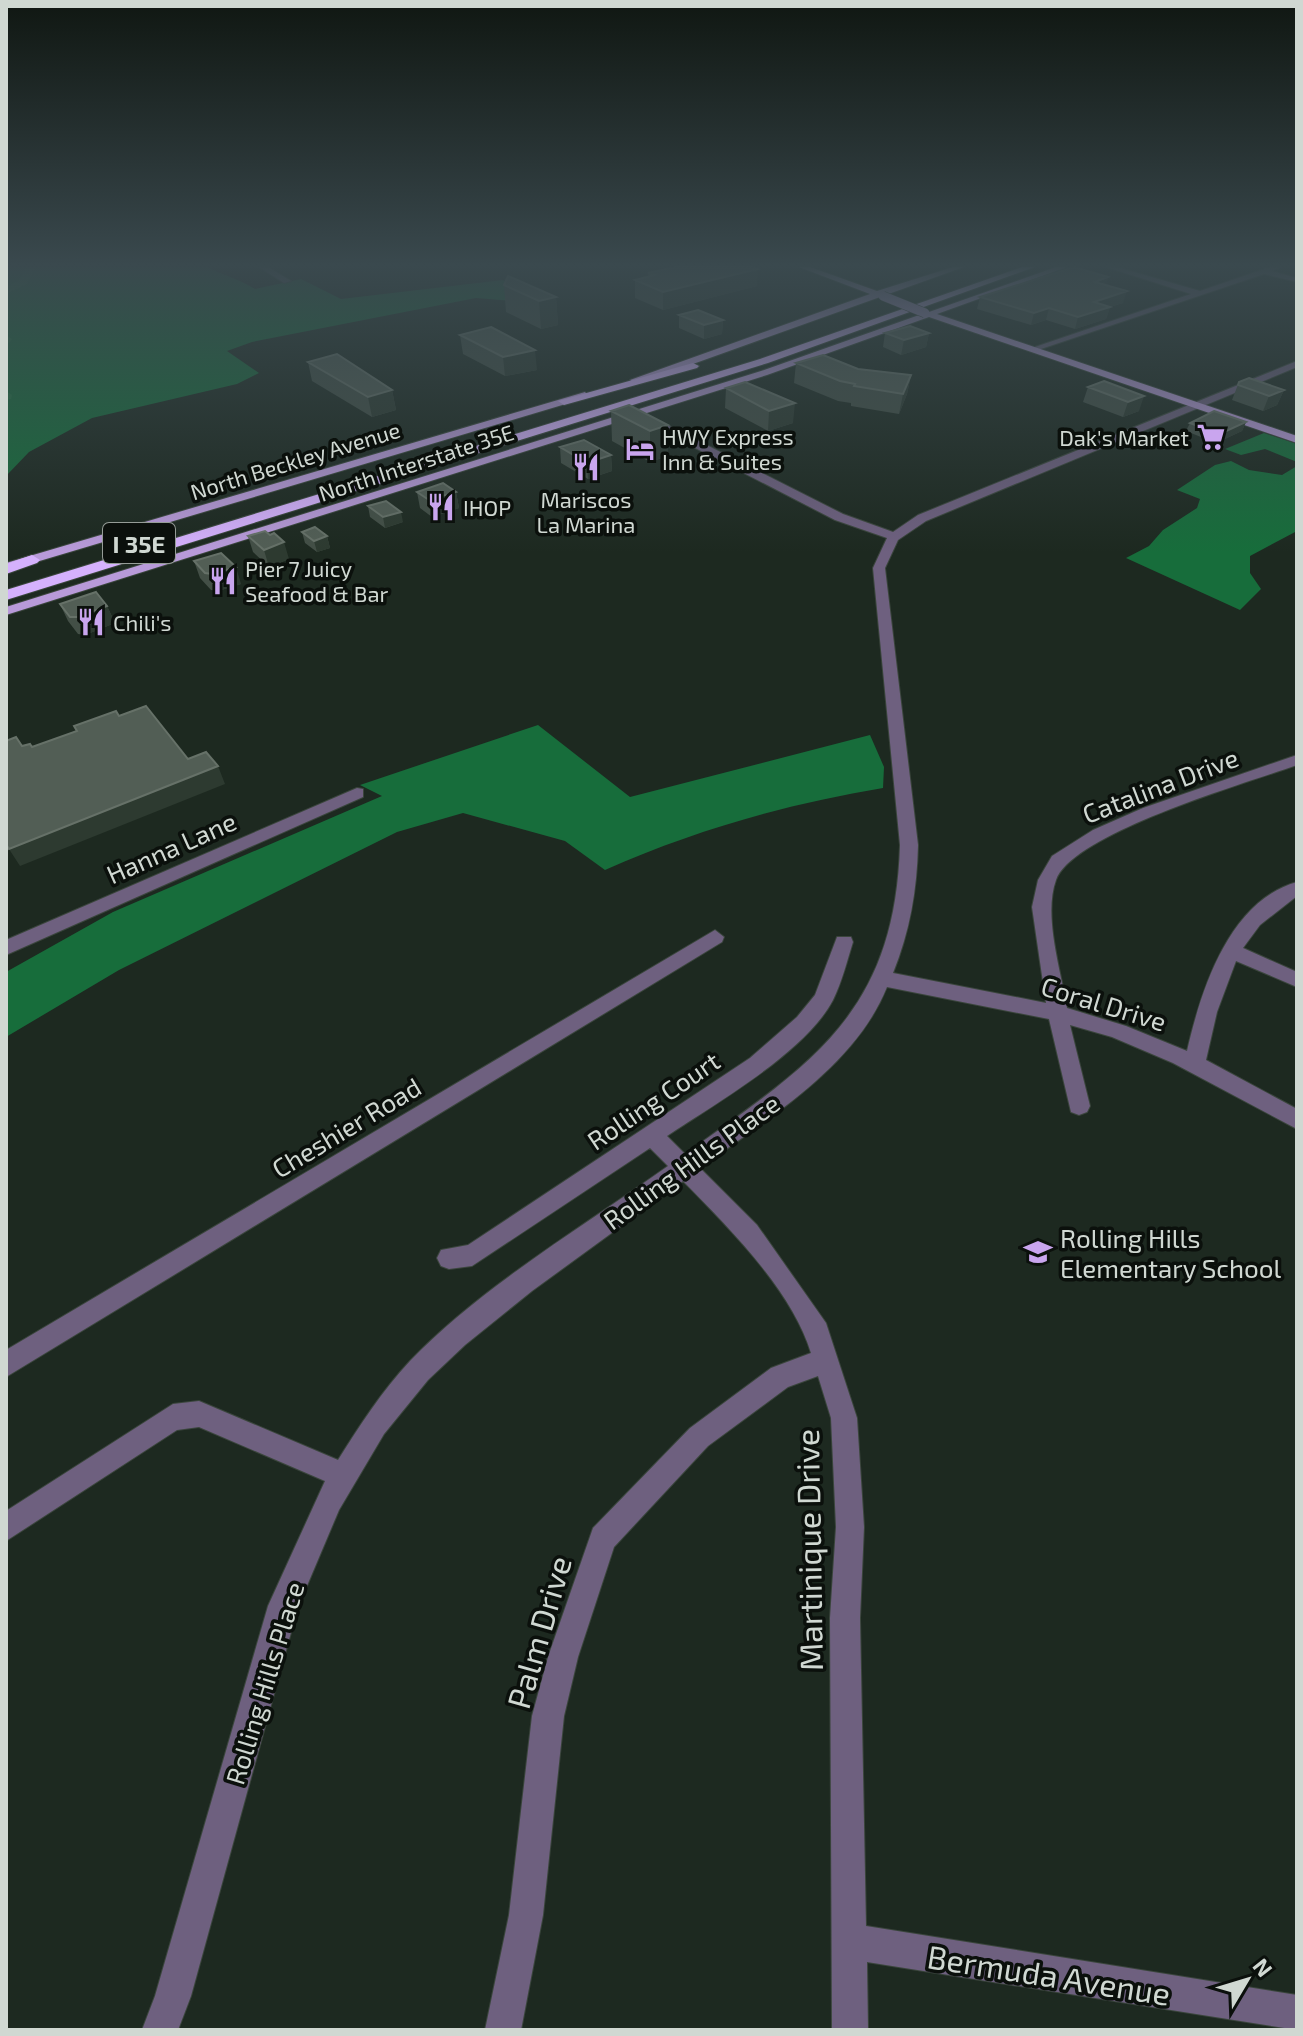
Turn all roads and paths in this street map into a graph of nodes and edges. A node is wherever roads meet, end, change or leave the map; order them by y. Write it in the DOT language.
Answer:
graph roads {
  1 [pos="689,362"];
  2 [pos="706,362"];
  3 [pos="736,362"];
  4 [pos="758,362"];
  5 [pos="770,362"];
  6 [pos="795,362"];
  7 [pos="1082,362"];
  8 [pos="1297,364"];
  9 [pos="564,401"];
  10 [pos="1199,403"];
  11 [pos="637,414"];
  12 [pos="1297,432"];
  13 [pos="1297,440"];
  14 [pos="405,486"];
  15 [pos="893,536"];
  16 [pos="32,560"];
  17 [pos="6,568"];
  18 [pos="6,583"];
  19 [pos="6,595"];
  20 [pos="6,611"];
  21 [pos="1297,760"];
  22 [pos="357,793"];
  23 [pos="1297,888"];
  24 [pos="715,937"];
  25 [pos="9,941"];
  26 [pos="844,942"];
  27 [pos="1230,950"];
  28 [pos="881,978"];
  29 [pos="1297,980"];
  30 [pos="1058,1014"];
  31 [pos="1195,1064"];
  32 [pos="1079,1106"];
  33 [pos="1297,1120"];
  34 [pos="652,1135"];
  35 [pos="684,1167"];
  36 [pos="449,1258"];
  37 [pos="824,1361"];
  38 [pos="6,1364"];
  39 [pos="344,1476"];
  40 [pos="6,1527"];
  41 [pos="848,1941"];
  42 [pos="1297,2013"];
  43 [pos="160,2030"];
  44 [pos="503,2030"];
  45 [pos="850,2030"];
  1 -- 9 [label="main road, North Beckley Avenue"];
  2 -- 9 [label="highway"];
  3 -- 18 [label="highway, I 35E"];
  4 -- 19 [label="highway, I 35E"];
  5 -- 14 [label="highway"];
  6 -- 11 [label="main road, North Interstate 35E"];
  7 -- 10 [label="main road"];
  8 -- 10 [label="street"];
  9 -- 16 [label="main road, North Beckley Avenue"];
  10 -- 12 [label="main road"];
  10 -- 13 [label="main road"];
  10 -- 15 [label="street"];
  11 -- 14 [label="main road, North Interstate 35E"];
  11 -- 15 [label="street"];
  14 -- 20 [label="main road, North Interstate 35E"];
  15 -- 28 [label="street, Rolling Hills Place"];
  16 -- 17 [label="highway"];
  21 -- 30 [label="street, Catalina Drive"];
  22 -- 25 [label="street, Hanna Lane"];
  23 -- 27 [label="street"];
  24 -- 38 [label="street, Cheshier Road"];
  26 -- 34 [label="street, Rolling Court"];
  27 -- 29 [label="street"];
  27 -- 31 [label="street"];
  28 -- 30 [label="street, Coral Drive"];
  28 -- 35 [label="street, Rolling Hills Place"];
  30 -- 31 [label="street, Coral Drive"];
  30 -- 32 [label="street, Catalina Drive"];
  31 -- 33 [label="street, Coral Drive"];
  34 -- 35 [label="street, Martinique Drive"];
  34 -- 36 [label="street, Rolling Court"];
  35 -- 37 [label="street, Martinique Drive"];
  35 -- 39 [label="street, Rolling Hills Place"];
  37 -- 41 [label="street, Martinique Drive"];
  37 -- 44 [label="street, Palm Drive"];
  39 -- 40 [label="street"];
  39 -- 43 [label="street, Rolling Hills Place"];
  41 -- 42 [label="street, Bermuda Avenue"];
  41 -- 45 [label="street, Martinique Drive"];
}
